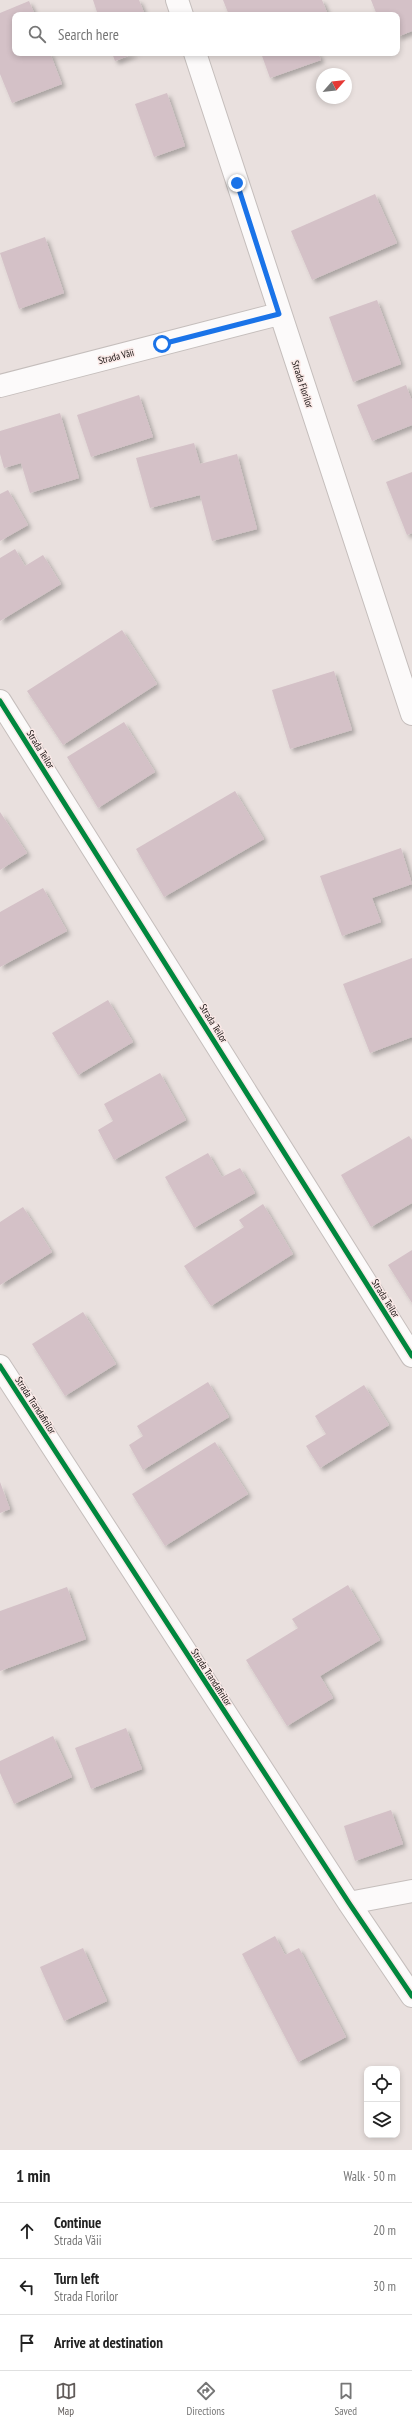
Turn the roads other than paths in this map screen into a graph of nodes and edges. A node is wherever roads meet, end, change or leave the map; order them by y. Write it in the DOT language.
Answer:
graph roads {
  1 [pos="178,0"];
  2 [pos="181,12"];
  3 [pos="196,56"];
  4 [pos="279,314"];
  5 [pos="0,386"];
  6 [pos="0,701"];
  7 [pos="412,714"];
  8 [pos="412,1356"];
  9 [pos="0,1366"];
  10 [pos="412,1890"];
  11 [pos="349,1903"];
  12 [pos="412,1996"];
  1 -- 2 [label="street"];
  3 -- 4 [label="street, Strada Florilor"];
  4 -- 5 [label="street, Strada Văii"];
  4 -- 7 [label="street, Strada Florilor"];
  6 -- 8 [label="street, Strada Teilor"];
  9 -- 11 [label="street, Strada Trandafirilor"];
  10 -- 11 [label="street"];
  11 -- 12 [label="street, Strada Trandafirilor"];
}
